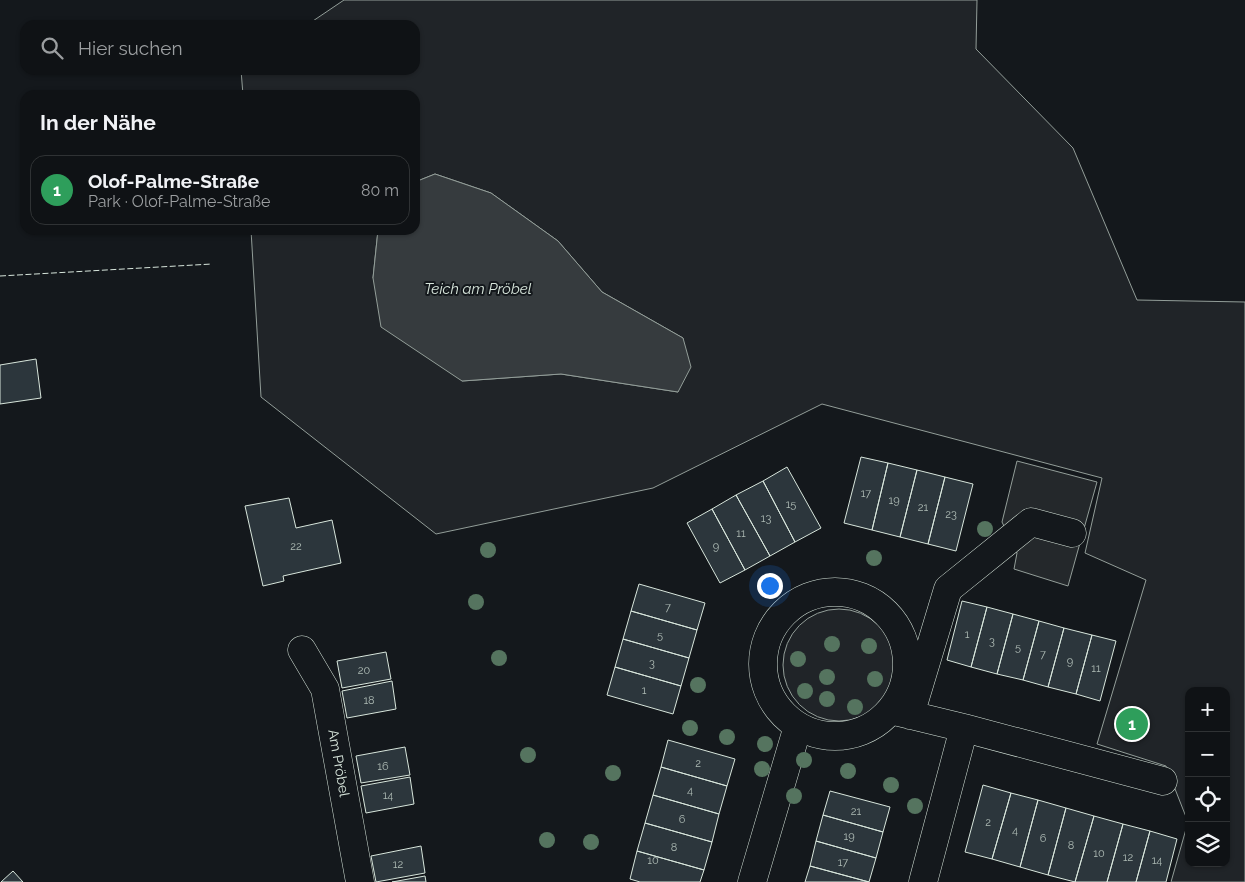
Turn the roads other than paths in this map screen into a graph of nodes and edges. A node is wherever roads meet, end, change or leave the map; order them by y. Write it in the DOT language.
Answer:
graph roads {
  1 [pos="1072,533"];
  2 [pos="302,650"];
  3 [pos="900,713"];
  4 [pos="798,726"];
  5 [pos="964,728"];
  6 [pos="1163,781"];
  7 [pos="360,882"];
  8 [pos="752,882"];
  9 [pos="923,882"];
  1 -- 3 [label="street"];
  2 -- 7 [label="street, Am Pröbel"];
  3 -- 4 [label="street"];
  3 -- 4 [label="street"];
  3 -- 5 [label="street"];
  4 -- 8 [label="street"];
  5 -- 6 [label="street"];
  5 -- 9 [label="street"];
}
